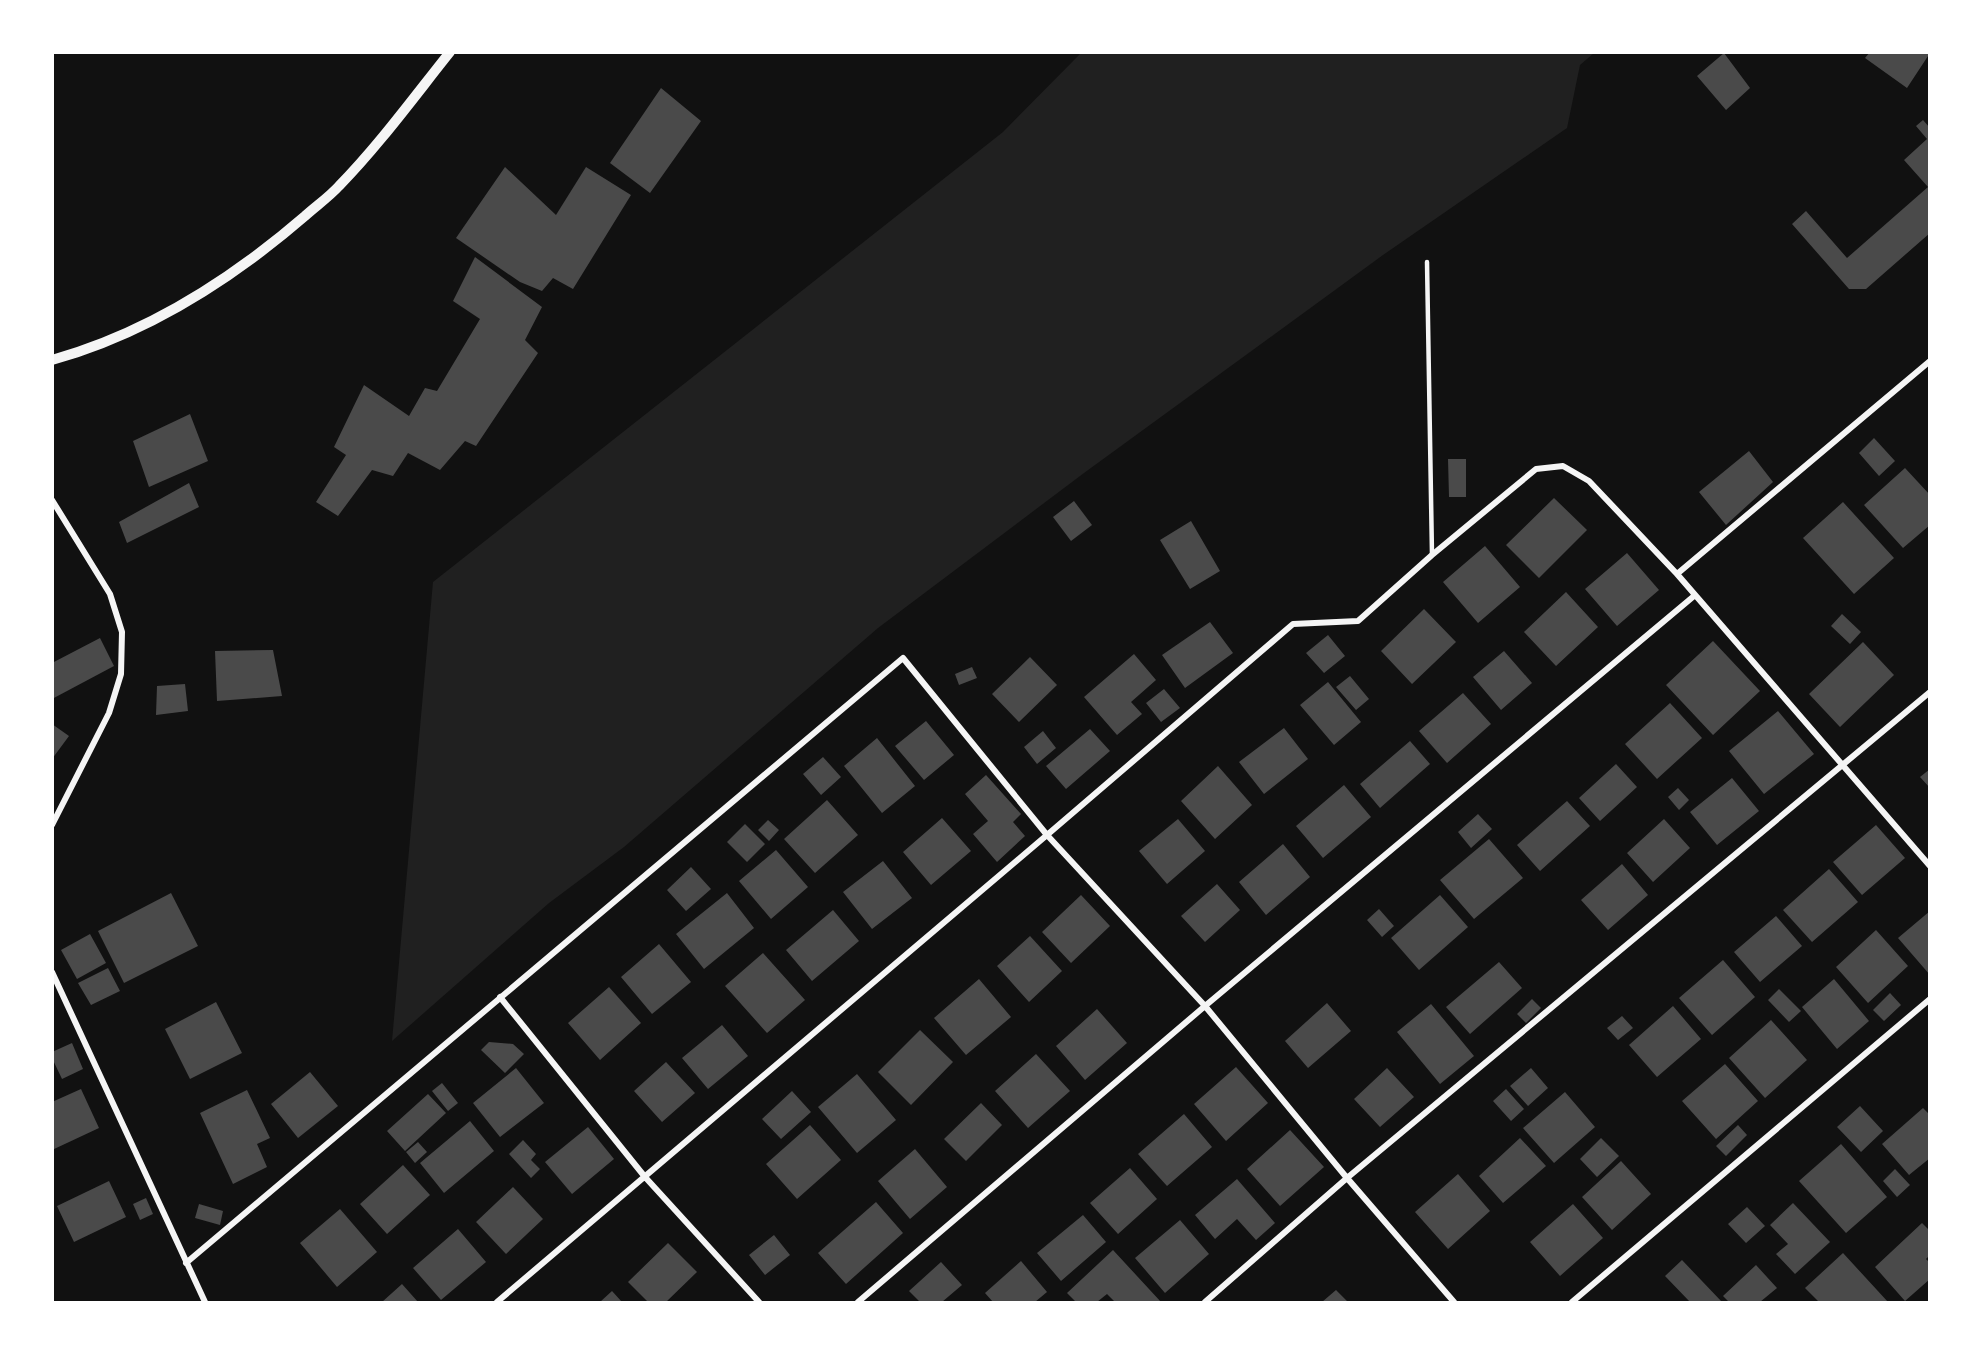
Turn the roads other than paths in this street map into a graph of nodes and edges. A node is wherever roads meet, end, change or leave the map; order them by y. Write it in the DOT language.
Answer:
graph roads {
  1 [pos="450,52"];
  2 [pos="1427,262"];
  3 [pos="52,360"];
  4 [pos="1929,361"];
  5 [pos="52,500"];
  6 [pos="1432,555"];
  7 [pos="1677,574"];
  8 [pos="1694,596"];
  9 [pos="1929,692"];
  10 [pos="1843,765"];
  11 [pos="52,825"];
  12 [pos="1047,836"];
  13 [pos="1929,866"];
  14 [pos="52,972"];
  15 [pos="500,997"];
  16 [pos="1929,999"];
  17 [pos="1205,1006"];
  18 [pos="645,1177"];
  19 [pos="1347,1178"];
  20 [pos="186,1263"];
  21 [pos="205,1302"];
  22 [pos="497,1302"];
  23 [pos="759,1302"];
  24 [pos="858,1302"];
  25 [pos="1205,1302"];
  26 [pos="1454,1302"];
  27 [pos="1572,1302"];
  1 -- 3 [label="street"];
  2 -- 6 [label="lane"];
  4 -- 7 [label="street"];
  5 -- 11 [label="street"];
  6 -- 7 [label="street"];
  6 -- 12 [label="street"];
  7 -- 8 [label="street"];
  8 -- 10 [label="street"];
  8 -- 17 [label="street"];
  9 -- 10 [label="street"];
  10 -- 13 [label="street"];
  10 -- 19 [label="street"];
  12 -- 15 [label="street"];
  12 -- 17 [label="street"];
  12 -- 18 [label="street"];
  14 -- 20 [label="street"];
  15 -- 18 [label="street"];
  15 -- 20 [label="street"];
  16 -- 27 [label="street"];
  17 -- 19 [label="street"];
  17 -- 24 [label="street"];
  18 -- 22 [label="street"];
  18 -- 23 [label="street"];
  19 -- 25 [label="street"];
  19 -- 26 [label="street"];
  20 -- 21 [label="street"];
}
